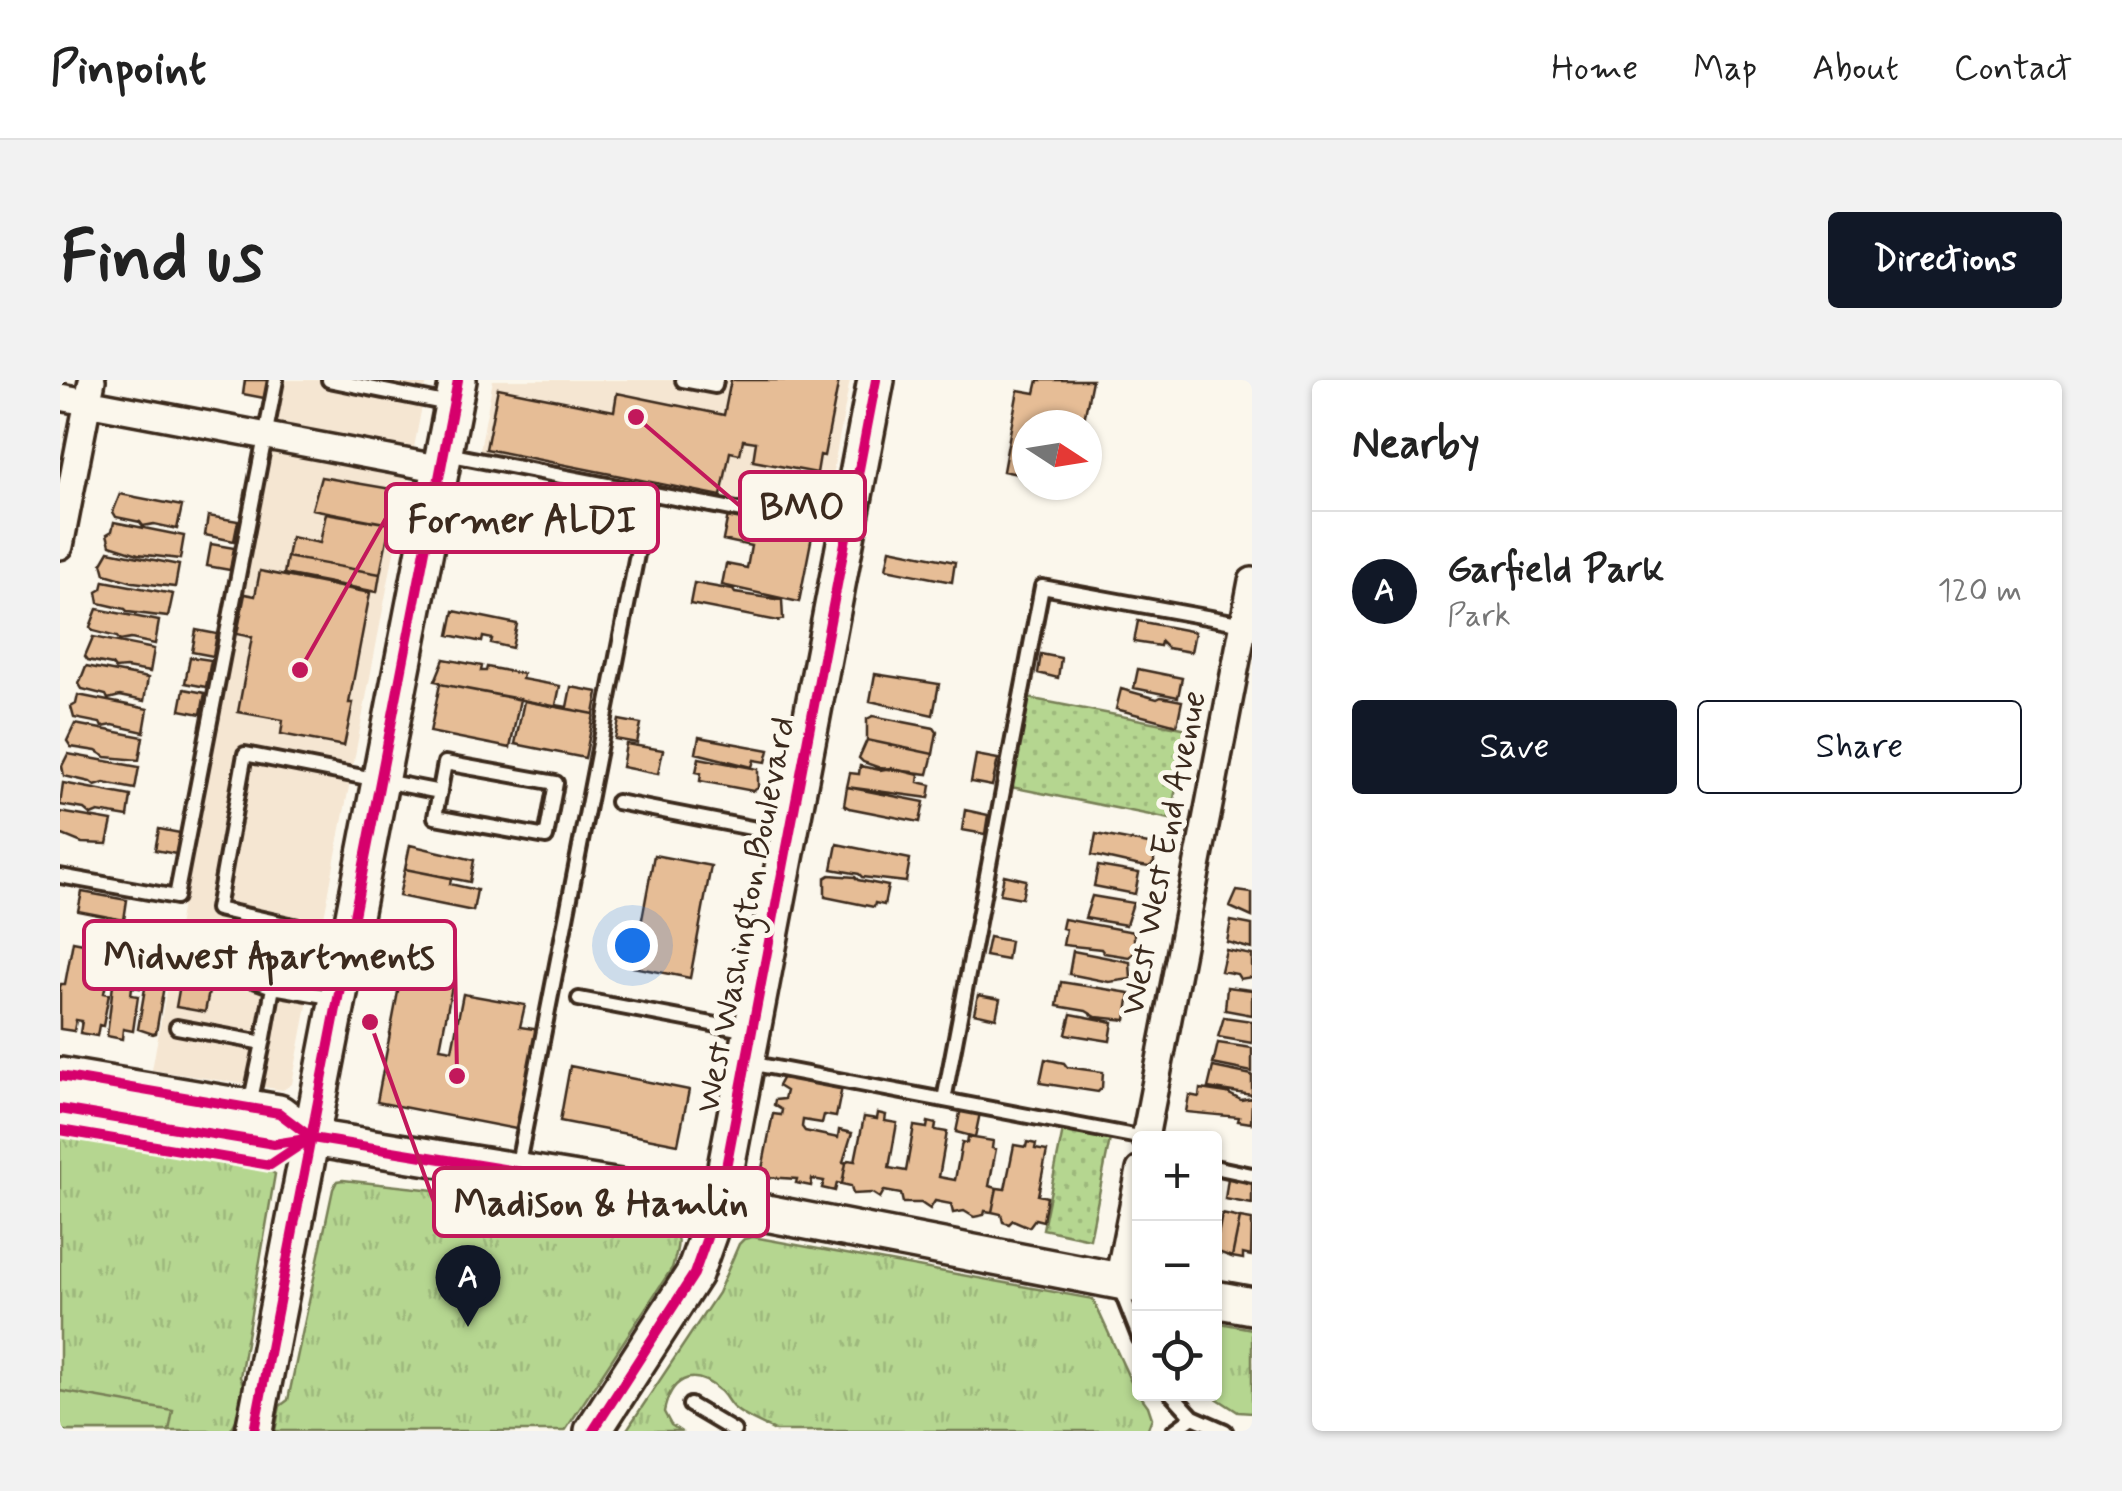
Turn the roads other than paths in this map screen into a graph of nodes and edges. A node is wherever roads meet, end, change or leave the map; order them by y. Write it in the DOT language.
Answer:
graph roads {
  1 [pos="276,380"];
  2 [pos="329,380"];
  3 [pos="684,380"];
  4 [pos="716,380"];
  5 [pos="876,380"];
  6 [pos="90,391"];
  7 [pos="456,392"];
  8 [pos="60,397"];
  9 [pos="265,436"];
  10 [pos="443,461"];
  11 [pos="649,493"];
  12 [pos="848,531"];
  13 [pos="60,546"];
  14 [pos="1252,581"];
  15 [pos="1247,615"];
  16 [pos="381,780"];
  17 [pos="440,792"];
  18 [pos="618,802"];
  19 [pos="789,835"];
  20 [pos="60,876"];
  21 [pos="350,938"];
  22 [pos="226,970"];
  23 [pos="274,987"];
  24 [pos="338,998"];
  25 [pos="579,999"];
  26 [pos="177,1026"];
  27 [pos="263,1042"];
  28 [pos="749,1047"];
  29 [pos="60,1076"];
  30 [pos="944,1100"];
  31 [pos="250,1108"];
  32 [pos="60,1109"];
  33 [pos="1146,1131"];
  34 [pos="1132,1136"];
  35 [pos="312,1138"];
  36 [pos="1222,1169"];
  37 [pos="517,1172"];
  38 [pos="1252,1175"];
  39 [pos="719,1204"];
  40 [pos="1135,1221"];
  41 [pos="1129,1282"];
  42 [pos="1222,1300"];
  43 [pos="1252,1306"];
  44 [pos="1135,1311"];
  45 [pos="1178,1401"];
  46 [pos="690,1405"];
  47 [pos="1193,1417"];
  48 [pos="254,1431"];
  49 [pos="593,1431"];
  50 [pos="734,1431"];
  51 [pos="1174,1431"];
  52 [pos="1225,1431"];
  1 -- 9 [label="lane"];
  2 -- 7 [label="lane"];
  3 -- 4 [label="lane"];
  5 -- 12 [label="street, West Washington Boulevard"];
  6 -- 8 [label="street"];
  6 -- 9 [label="street"];
  6 -- 13 [label="street"];
  7 -- 10 [label="street"];
  9 -- 10 [label="street"];
  9 -- 20 [label="lane"];
  10 -- 11 [label="lane"];
  10 -- 16 [label="street"];
  11 -- 12 [label="lane"];
  11 -- 37 [label="lane"];
  12 -- 19 [label="street, West Washington Boulevard"];
  14 -- 15 [label="street, West West End Avenue"];
  15 -- 30 [label="lane"];
  15 -- 33 [label="street, West West End Avenue"];
  16 -- 17 [label="lane"];
  16 -- 21 [label="street"];
  16 -- 21 [label="lane"];
  17 -- 17 [label="lane"];
  18 -- 19 [label="lane"];
  19 -- 28 [label="street, West Washington Boulevard"];
  21 -- 24 [label="street"];
  22 -- 23 [label="lane"];
  23 -- 24 [label="lane"];
  23 -- 27 [label="lane"];
  24 -- 35 [label="street"];
  25 -- 28 [label="lane"];
  26 -- 27 [label="lane"];
  27 -- 31 [label="lane"];
  28 -- 30 [label="lane"];
  28 -- 39 [label="street, West Washington Boulevard"];
  29 -- 31 [label="street"];
  30 -- 34 [label="lane"];
  31 -- 35 [label="street"];
  32 -- 35 [label="street"];
  35 -- 37 [label="street"];
  35 -- 48 [label="street"];
  36 -- 38 [label="lane"];
  37 -- 39 [label="street"];
  39 -- 41 [label="street"];
  39 -- 49 [label="street, West Washington Boulevard"];
  40 -- 41 [label="street"];
  41 -- 44 [label="lane"];
  42 -- 43 [label="street"];
  45 -- 47 [label="lane"];
  46 -- 50 [label="lane"];
  47 -- 51 [label="lane"];
  47 -- 52 [label="lane"];
}
